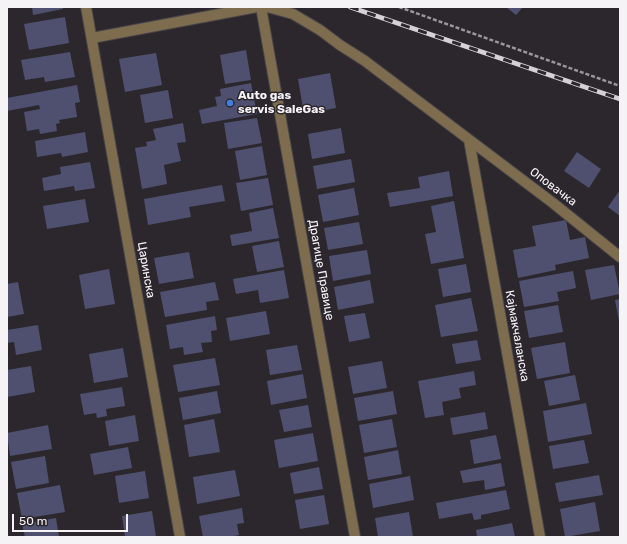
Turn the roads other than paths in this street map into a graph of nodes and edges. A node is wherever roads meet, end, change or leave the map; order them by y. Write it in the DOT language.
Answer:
graph roads {
  1 [pos="86,7"];
  2 [pos="258,7"];
  3 [pos="262,7"];
  4 [pos="267,7"];
  5 [pos="92,38"];
  6 [pos="469,140"];
  7 [pos="620,257"];
  8 [pos="180,537"];
  9 [pos="355,537"];
  10 [pos="540,537"];
  1 -- 5 [label="street, Царинска"];
  2 -- 5 [label="street"];
  3 -- 9 [label="street, Драгице Правице"];
  4 -- 6 [label="street, Оповачка"];
  5 -- 8 [label="street, Царинска"];
  6 -- 7 [label="street, Оповачка"];
  6 -- 10 [label="street, Кајмакчаланска"];
}
